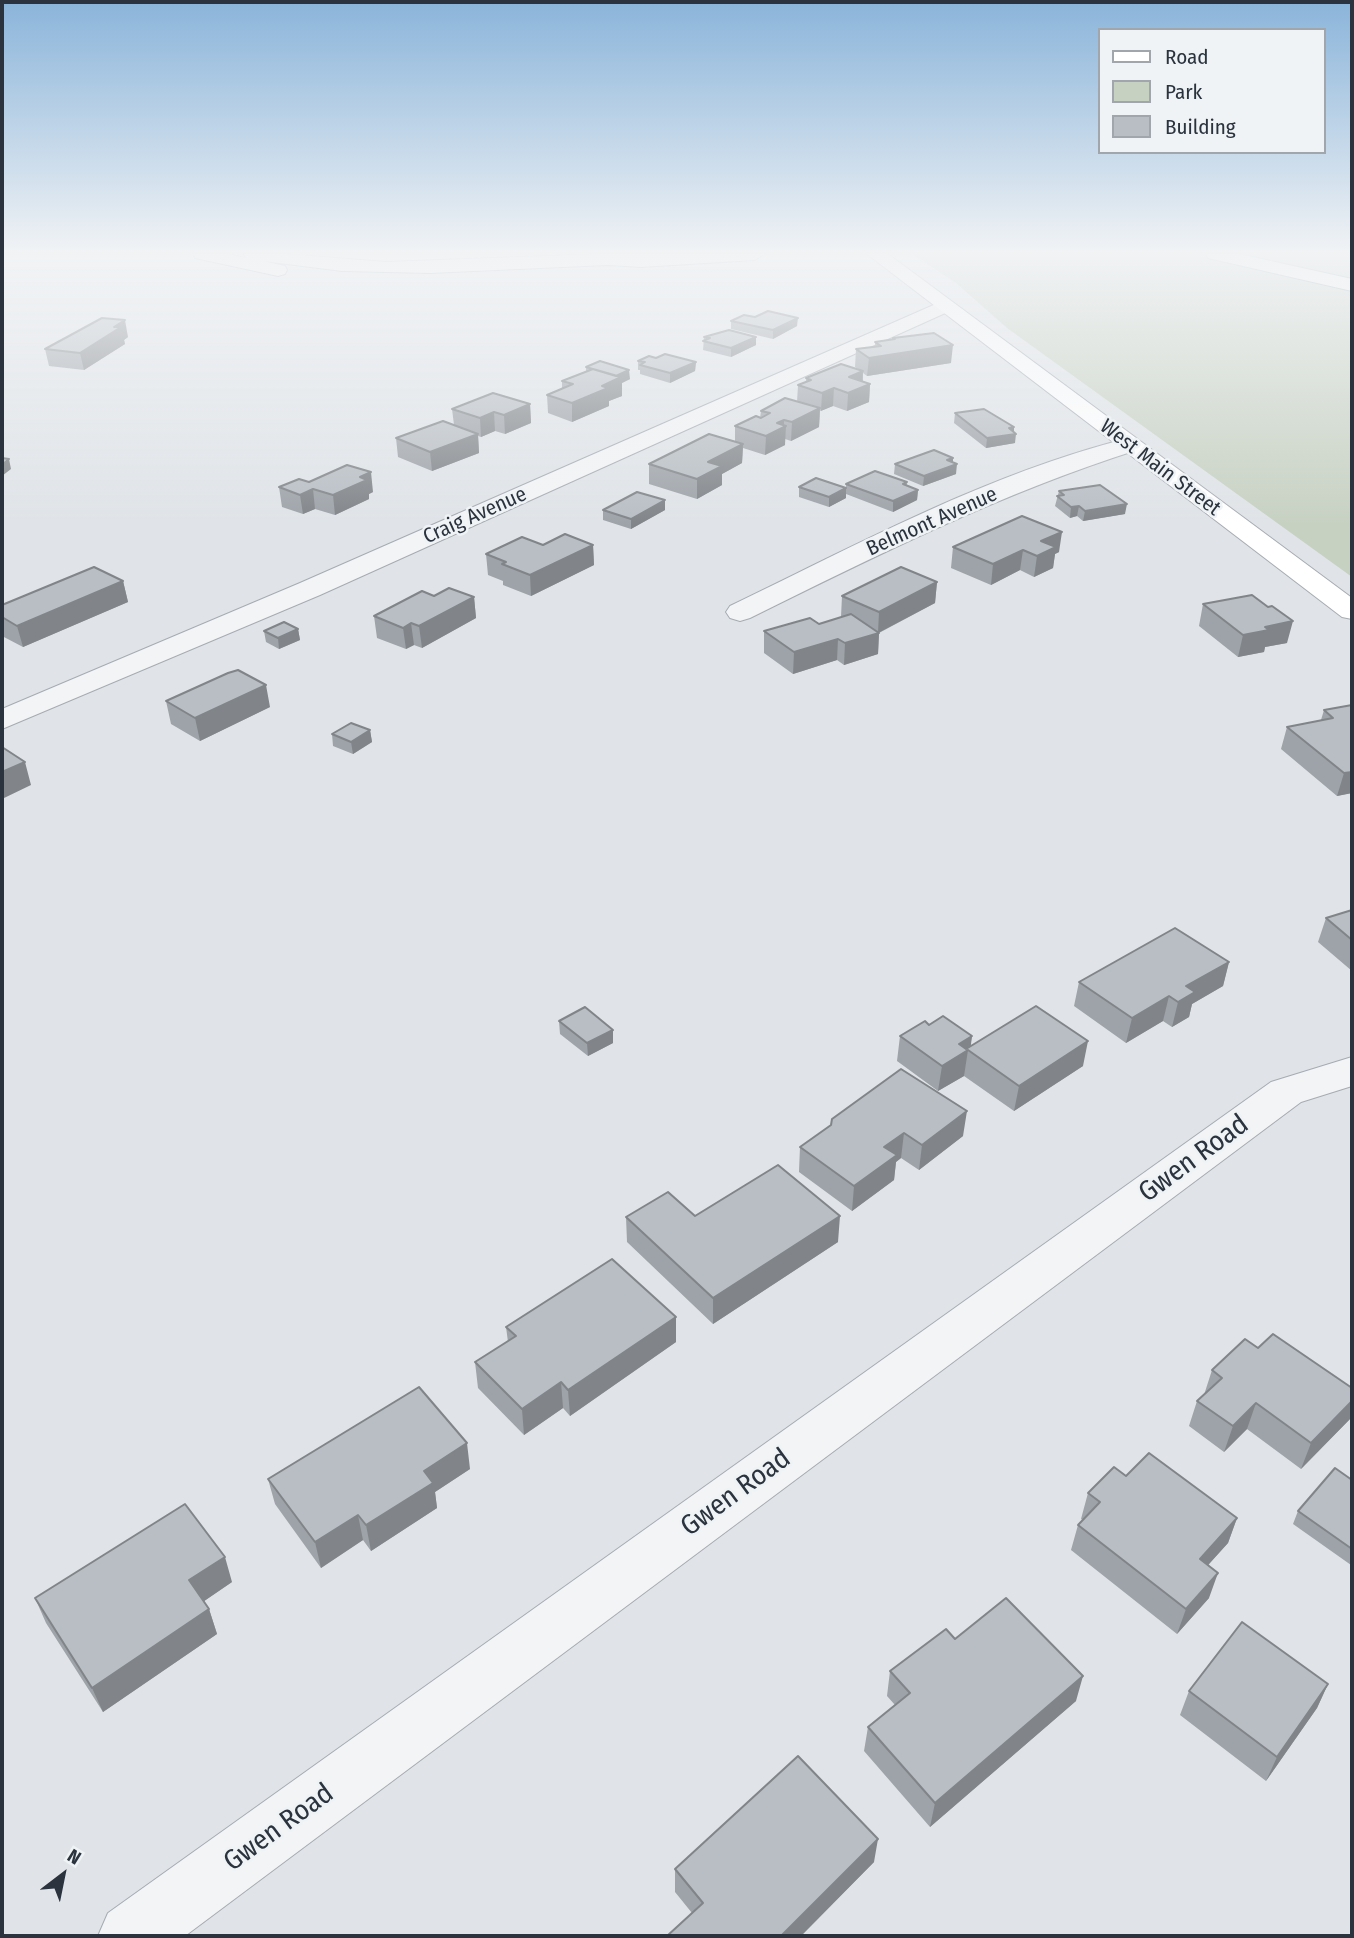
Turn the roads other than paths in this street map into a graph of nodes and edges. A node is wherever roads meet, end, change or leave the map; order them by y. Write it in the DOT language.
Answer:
graph roads {
  1 [pos="859,344"];
  2 [pos="996,344"];
  3 [pos="1129,445"];
  4 [pos="1352,611"];
  5 [pos="740,612"];
  6 [pos="2,720"];
  7 [pos="1352,1071"];
  8 [pos="131,1936"];
  1 -- 6 [label="street, Craig Avenue"];
  2 -- 3 [label="main road, West Main Street"];
  3 -- 4 [label="main road, West Main Street"];
  3 -- 5 [label="street, Belmont Avenue"];
  7 -- 8 [label="street, Gwen Road"];
}
